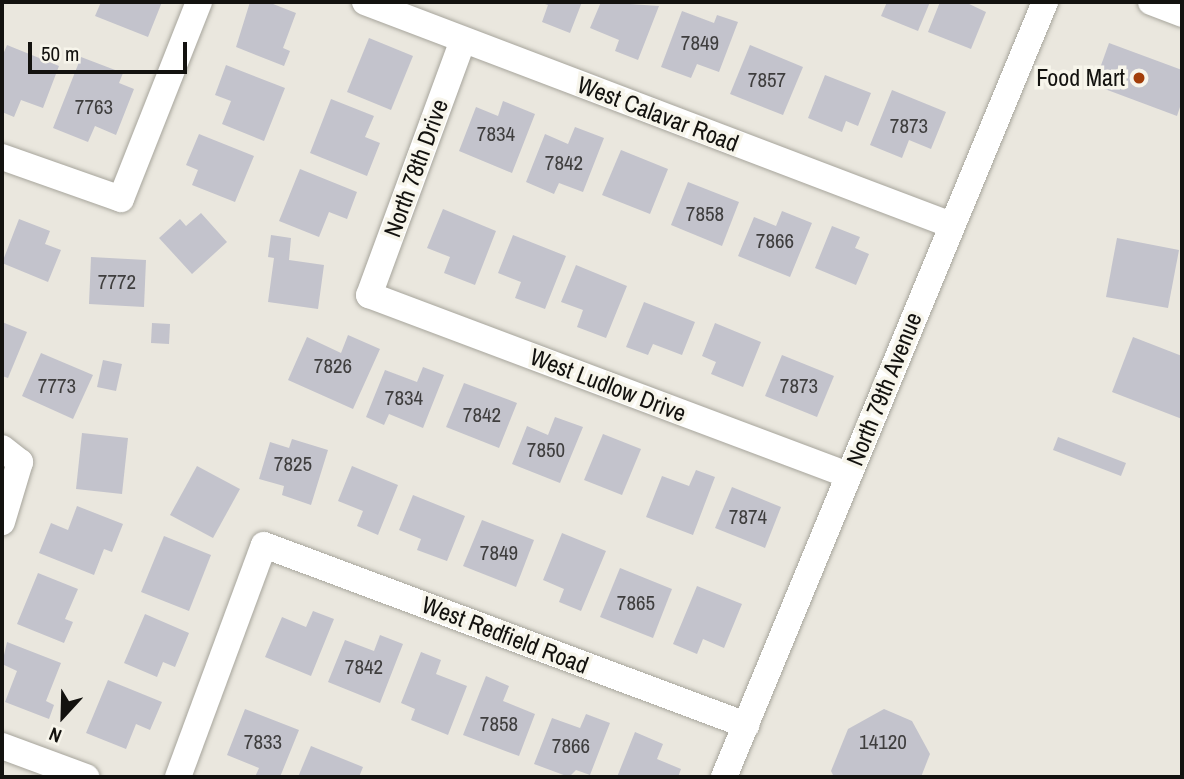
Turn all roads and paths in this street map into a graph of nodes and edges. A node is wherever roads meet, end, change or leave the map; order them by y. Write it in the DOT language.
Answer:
graph roads {
  1 [pos="199,2"];
  2 [pos="365,2"];
  3 [pos="1045,2"];
  4 [pos="1151,2"];
  5 [pos="1182,14"];
  6 [pos="463,40"];
  7 [pos="2,158"];
  8 [pos="951,225"];
  9 [pos="369,295"];
  10 [pos="11,455"];
  11 [pos="848,475"];
  12 [pos="2,522"];
  13 [pos="746,725"];
  14 [pos="2,746"];
  15 [pos="86,777"];
  16 [pos="178,777"];
  17 [pos="724,777"];
  1 -- 7 [label="street"];
  2 -- 6 [label="street, West Calavar Road"];
  3 -- 8 [label="street, North 79th Avenue"];
  4 -- 5 [label="street"];
  6 -- 8 [label="street, West Calavar Road"];
  6 -- 9 [label="street, North 78th Drive"];
  8 -- 11 [label="street, North 79th Avenue"];
  9 -- 11 [label="street, West Ludlow Drive"];
  10 -- 12 [label="street"];
  11 -- 13 [label="street, North 79th Avenue"];
  13 -- 16 [label="street, West Redfield Road"];
  13 -- 17 [label="street, North 79th Avenue"];
  14 -- 15 [label="street"];
}
